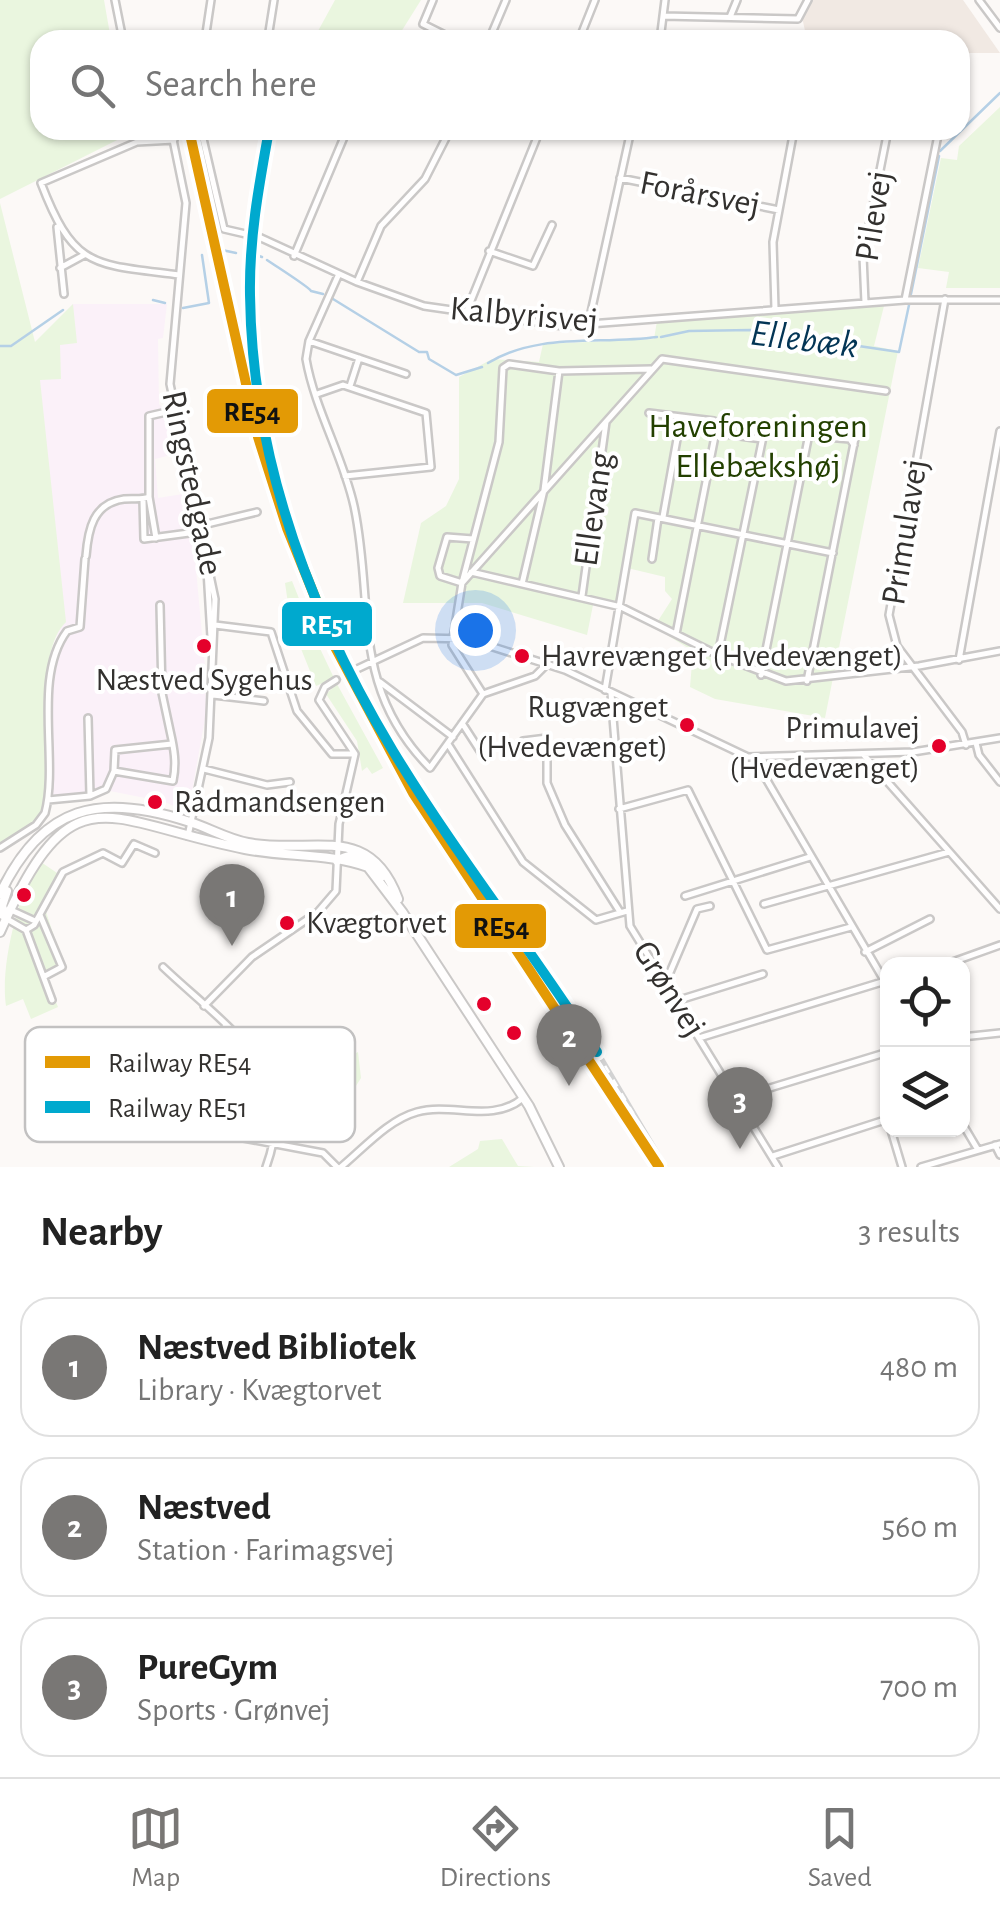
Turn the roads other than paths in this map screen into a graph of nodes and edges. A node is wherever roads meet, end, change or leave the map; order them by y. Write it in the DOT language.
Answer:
graph roads {
  1 [pos="115,0"];
  2 [pos="210,0"];
  3 [pos="274,0"];
  4 [pos="433,0"];
  5 [pos="506,0"];
  6 [pos="596,0"];
  7 [pos="665,0"];
  8 [pos="737,0"];
  9 [pos="808,0"];
  10 [pos="980,0"];
  11 [pos="663,16"];
  12 [pos="730,17"];
  13 [pos="1000,28"];
  14 [pos="121,30"];
  15 [pos="206,30"];
  16 [pos="269,30"];
  17 [pos="435,30"];
  18 [pos="492,30"];
  19 [pos="582,30"];
  20 [pos="661,30"];
  21 [pos="174,140"];
  22 [pos="203,140"];
  23 [pos="344,140"];
  24 [pos="445,140"];
  25 [pos="536,140"];
  26 [pos="629,140"];
  27 [pos="792,140"];
  28 [pos="886,140"];
  29 [pos="937,140"];
  30 [pos="620,178"];
  31 [pos="779,210"];
  32 [pos="552,225"];
  33 [pos="57,226"];
  34 [pos="489,250"];
  35 [pos="84,255"];
  36 [pos="294,256"];
  37 [pos="60,268"];
  38 [pos="338,274"];
  39 [pos="178,275"];
  40 [pos="356,282"];
  41 [pos="64,294"];
  42 [pos="905,300"];
  43 [pos="945,300"];
  44 [pos="1000,300"];
  45 [pos="865,303"];
  46 [pos="775,309"];
  47 [pos="466,313"];
  48 [pos="588,326"];
  49 [pos="308,342"];
  50 [pos="360,358"];
  51 [pos="651,369"];
  52 [pos="559,371"];
  53 [pos="406,374"];
  54 [pos="350,386"];
  55 [pos="886,391"];
  56 [pos="316,394"];
  57 [pos="175,410"];
  58 [pos="649,413"];
  59 [pos="680,417"];
  60 [pos="606,422"];
  61 [pos="858,423"];
  62 [pos="1000,431"];
  63 [pos="718,433"];
  64 [pos="810,434"];
  65 [pos="762,438"];
  66 [pos="854,446"];
  67 [pos="344,476"];
  68 [pos="544,490"];
  69 [pos="146,498"];
  70 [pos="257,512"];
  71 [pos="660,518"];
  72 [pos="698,526"];
  73 [pos="203,528"];
  74 [pos="743,535"];
  75 [pos="156,538"];
  76 [pos="473,540"];
  77 [pos="788,544"];
  78 [pos="832,553"];
  79 [pos="207,554"];
  80 [pos="652,559"];
  81 [pos="471,572"];
  82 [pos="462,583"];
  83 [pos="522,584"];
  84 [pos="582,596"];
  85 [pos="160,605"];
  86 [pos="621,607"];
  87 [pos="215,625"];
  88 [pos="676,634"];
  89 [pos="452,636"];
  90 [pos="1000,651"];
  91 [pos="718,655"];
  92 [pos="372,660"];
  93 [pos="960,660"];
  94 [pos="547,664"];
  95 [pos="912,667"];
  96 [pos="357,669"];
  97 [pos="762,674"];
  98 [pos="214,677"];
  99 [pos="336,680"];
  100 [pos="807,681"];
  101 [pos="380,682"];
  102 [pos="608,692"];
  103 [pos="483,694"];
  104 [pos="213,696"];
  105 [pos="264,701"];
  106 [pos="88,718"];
  107 [pos="462,723"];
  108 [pos="453,737"];
  109 [pos="1000,738"];
  110 [pos="523,741"];
  111 [pos="976,743"];
  112 [pos="172,744"];
  113 [pos="448,744"];
  114 [pos="966,745"];
  115 [pos="355,754"];
  116 [pos="482,754"];
  117 [pos="864,754"];
  118 [pos="763,758"];
  119 [pos="204,769"];
  120 [pos="114,771"];
  121 [pos="290,782"];
  122 [pos="1000,782"];
  123 [pos="90,796"];
  124 [pos="48,800"];
  125 [pos="618,810"];
  126 [pos="191,822"];
  127 [pos="188,836"];
  128 [pos="0,848"];
  129 [pos="338,848"];
  130 [pos="268,852"];
  131 [pos="949,852"];
  132 [pos="154,853"];
  133 [pos="810,857"];
  134 [pos="19,858"];
  135 [pos="337,861"];
  136 [pos="734,882"];
  137 [pos="392,884"];
  138 [pos="827,884"];
  139 [pos="0,894"];
  140 [pos="685,896"];
  141 [pos="764,904"];
  142 [pos="710,906"];
  143 [pos="1000,909"];
  144 [pos="4,910"];
  145 [pos="623,911"];
  146 [pos="403,912"];
  147 [pos="37,918"];
  148 [pos="930,919"];
  149 [pos="851,927"];
  150 [pos="26,930"];
  151 [pos="0,932"];
  152 [pos="1000,945"];
  153 [pos="865,952"];
  154 [pos="967,957"];
  155 [pos="163,967"];
  156 [pos="762,974"];
  157 [pos="45,976"];
  158 [pos="880,977"];
  159 [pos="665,984"];
  160 [pos="880,986"];
  161 [pos="52,1000"];
  162 [pos="676,1001"];
  163 [pos="204,1006"];
  164 [pos="226,1026"];
  165 [pos="1000,1032"];
  166 [pos="970,1036"];
  167 [pos="699,1038"];
  168 [pos="880,1054"];
  169 [pos="523,1098"];
  170 [pos="737,1098"];
  171 [pos="880,1122"];
  172 [pos="970,1136"];
  173 [pos="893,1137"];
  174 [pos="259,1142"];
  175 [pos="275,1142"];
  176 [pos="997,1144"];
  177 [pos="274,1145"];
  178 [pos="978,1150"];
  179 [pos="1000,1155"];
  180 [pos="773,1156"];
  181 [pos="943,1164"];
  182 [pos="266,1167"];
  183 [pos="339,1167"];
  184 [pos="559,1167"];
  185 [pos="778,1167"];
  186 [pos="902,1167"];
  187 [pos="921,1167"];
  1 -- 14 [label="street"];
  2 -- 15 [label="street"];
  3 -- 16 [label="street"];
  4 -- 17 [label="street"];
  5 -- 18 [label="street"];
  6 -- 19 [label="street"];
  7 -- 11 [label="street"];
  8 -- 12 [label="street"];
  9 -- 12 [label="street"];
  10 -- 13 [label="street"];
  11 -- 12 [label="street"];
  11 -- 20 [label="street"];
  21 -- 33 [label="street"];
  21 -- 39 [label="street, Ringstedgade"];
  22 -- 36 [label="street, Kalbyrisvej"];
  23 -- 36 [label="street"];
  24 -- 40 [label="street"];
  25 -- 34 [label="street"];
  26 -- 30 [label="street"];
  27 -- 31 [label="street"];
  28 -- 45 [label="street, Pilevej"];
  29 -- 42 [label="street"];
  30 -- 31 [label="street, Forårsvej"];
  30 -- 48 [label="street"];
  31 -- 46 [label="street"];
  32 -- 34 [label="street"];
  33 -- 35 [label="street"];
  33 -- 37 [label="street"];
  34 -- 47 [label="street"];
  35 -- 37 [label="street"];
  35 -- 39 [label="street"];
  36 -- 38 [label="street, Kalbyrisvej"];
  37 -- 41 [label="street"];
  38 -- 40 [label="street, Kalbyrisvej"];
  38 -- 49 [label="street"];
  39 -- 57 [label="street, Ringstedgade"];
  40 -- 47 [label="street, Kalbyrisvej"];
  42 -- 43 [label="street, Kalbyrisvej"];
  42 -- 45 [label="street, Kalbyrisvej"];
  43 -- 44 [label="street, Kalbyrisvej"];
  43 -- 95 [label="street, Primulavej"];
  45 -- 46 [label="street, Kalbyrisvej"];
  46 -- 48 [label="street, Kalbyrisvej"];
  47 -- 48 [label="street, Kalbyrisvej"];
  49 -- 50 [label="street"];
  49 -- 56 [label="street"];
  50 -- 53 [label="street"];
  50 -- 54 [label="street"];
  51 -- 52 [label="street, Ellevang"];
  51 -- 55 [label="street, Ellevang"];
  51 -- 60 [label="street, Ellevang"];
  52 -- 68 [label="street, Ellevang"];
  52 -- 76 [label="street, Ellevang"];
  54 -- 56 [label="street"];
  54 -- 67 [label="street"];
  56 -- 67 [label="street"];
  57 -- 69 [label="street"];
  57 -- 73 [label="street, Ringstedgade"];
  58 -- 59 [label="street"];
  59 -- 63 [label="street"];
  59 -- 71 [label="street"];
  60 -- 68 [label="street, Ellevang"];
  60 -- 84 [label="street, Ellevang"];
  61 -- 66 [label="street"];
  62 -- 93 [label="street"];
  63 -- 65 [label="street"];
  63 -- 72 [label="street"];
  64 -- 65 [label="street"];
  64 -- 66 [label="street"];
  64 -- 77 [label="street"];
  65 -- 74 [label="street"];
  66 -- 78 [label="street"];
  67 -- 92 [label="street"];
  68 -- 81 [label="street, Ellevang"];
  68 -- 83 [label="street, Ellevang"];
  69 -- 75 [label="street"];
  69 -- 75 [label="street"];
  69 -- 124 [label="street"];
  70 -- 73 [label="street"];
  71 -- 72 [label="street"];
  71 -- 80 [label="street"];
  71 -- 86 [label="street"];
  72 -- 74 [label="street"];
  72 -- 88 [label="street"];
  73 -- 75 [label="street"];
  73 -- 79 [label="street, Ringstedgade"];
  74 -- 77 [label="street"];
  74 -- 91 [label="street"];
  76 -- 82 [label="street, Ellevang"];
  76 -- 82 [label="street"];
  77 -- 78 [label="street"];
  77 -- 97 [label="street"];
  78 -- 100 [label="street"];
  79 -- 87 [label="street, Ringstedgade"];
  79 -- 98 [label="street"];
  81 -- 82 [label="street, Ellevang"];
  81 -- 83 [label="street, Ellevang"];
  82 -- 89 [label="street, Ellevang"];
  83 -- 84 [label="street, Ellevang"];
  84 -- 86 [label="street, Ellevang"];
  85 -- 112 [label="street"];
  86 -- 88 [label="street, Ellevang"];
  86 -- 102 [label="street"];
  87 -- 98 [label="street, Ringstedgade"];
  87 -- 115 [label="street"];
  88 -- 91 [label="street, Ellevang"];
  89 -- 92 [label="street"];
  89 -- 94 [label="street"];
  89 -- 103 [label="street"];
  90 -- 93 [label="street, Ellevang"];
  91 -- 97 [label="street, Ellevang"];
  92 -- 96 [label="street"];
  92 -- 101 [label="street"];
  93 -- 95 [label="street, Ellevang"];
  94 -- 102 [label="street"];
  94 -- 103 [label="street"];
  95 -- 100 [label="street, Ellevang"];
  95 -- 114 [label="street, Primulavej"];
  97 -- 100 [label="street, Ellevang"];
  98 -- 104 [label="street, Ringstedgade"];
  99 -- 115 [label="street"];
  101 -- 108 [label="street"];
  101 -- 113 [label="street"];
  102 -- 118 [label="street"];
  102 -- 125 [label="street"];
  103 -- 107 [label="street"];
  104 -- 105 [label="street"];
  104 -- 119 [label="street, Ringstedgade"];
  106 -- 123 [label="street"];
  107 -- 108 [label="street"];
  107 -- 116 [label="street"];
  108 -- 113 [label="street"];
  109 -- 111 [label="street"];
  110 -- 145 [label="street"];
  111 -- 114 [label="street"];
  111 -- 122 [label="street"];
  112 -- 120 [label="street"];
  112 -- 120 [label="street"];
  113 -- 145 [label="street"];
  114 -- 117 [label="street"];
  115 -- 129 [label="street"];
  117 -- 118 [label="street"];
  117 -- 131 [label="street"];
  118 -- 133 [label="street"];
  119 -- 121 [label="street"];
  119 -- 126 [label="street, Ringstedgade"];
  120 -- 123 [label="street"];
  123 -- 124 [label="street"];
  124 -- 128 [label="street"];
  125 -- 136 [label="street"];
  125 -- 145 [label="street"];
  126 -- 127 [label="street, Ringstedgade"];
  126 -- 129 [label="main road"];
  126 -- 134 [label="main road"];
  127 -- 130 [label="main road"];
  127 -- 144 [label="main road"];
  129 -- 130 [label="main road"];
  129 -- 135 [label="street"];
  129 -- 137 [label="main road"];
  130 -- 135 [label="main road"];
  131 -- 138 [label="street"];
  131 -- 143 [label="street"];
  132 -- 147 [label="street"];
  133 -- 136 [label="street"];
  133 -- 138 [label="street"];
  134 -- 139 [label="main road"];
  134 -- 144 [label="main road"];
  135 -- 137 [label="main road"];
  135 -- 146 [label="main road"];
  135 -- 163 [label="street"];
  136 -- 140 [label="street"];
  136 -- 149 [label="street"];
  137 -- 146 [label="main road"];
  138 -- 141 [label="street"];
  138 -- 149 [label="street"];
  142 -- 159 [label="street"];
  144 -- 147 [label="street"];
  144 -- 150 [label="street"];
  144 -- 151 [label="main road"];
  145 -- 159 [label="street, Grønvej"];
  146 -- 169 [label="main road"];
  147 -- 150 [label="street"];
  147 -- 157 [label="street"];
  148 -- 153 [label="street"];
  149 -- 153 [label="street"];
  150 -- 157 [label="street"];
  152 -- 154 [label="street"];
  153 -- 158 [label="street"];
  155 -- 163 [label="street"];
  156 -- 162 [label="street"];
  157 -- 161 [label="street"];
  159 -- 162 [label="street, Grønvej"];
  160 -- 167 [label="street"];
  162 -- 167 [label="street, Grønvej"];
  163 -- 164 [label="street"];
  165 -- 166 [label="street"];
  167 -- 170 [label="street, Grønvej"];
  168 -- 170 [label="street"];
  169 -- 183 [label="street"];
  169 -- 184 [label="main road"];
  170 -- 180 [label="street, Grønvej"];
  171 -- 180 [label="street"];
  172 -- 178 [label="street"];
  173 -- 186 [label="street"];
  174 -- 177 [label="street"];
  175 -- 177 [label="street"];
  176 -- 178 [label="street"];
  176 -- 179 [label="street"];
  177 -- 182 [label="street"];
  177 -- 183 [label="street"];
  178 -- 181 [label="street"];
  180 -- 185 [label="street, Grønvej"];
  181 -- 187 [label="street"];
}
